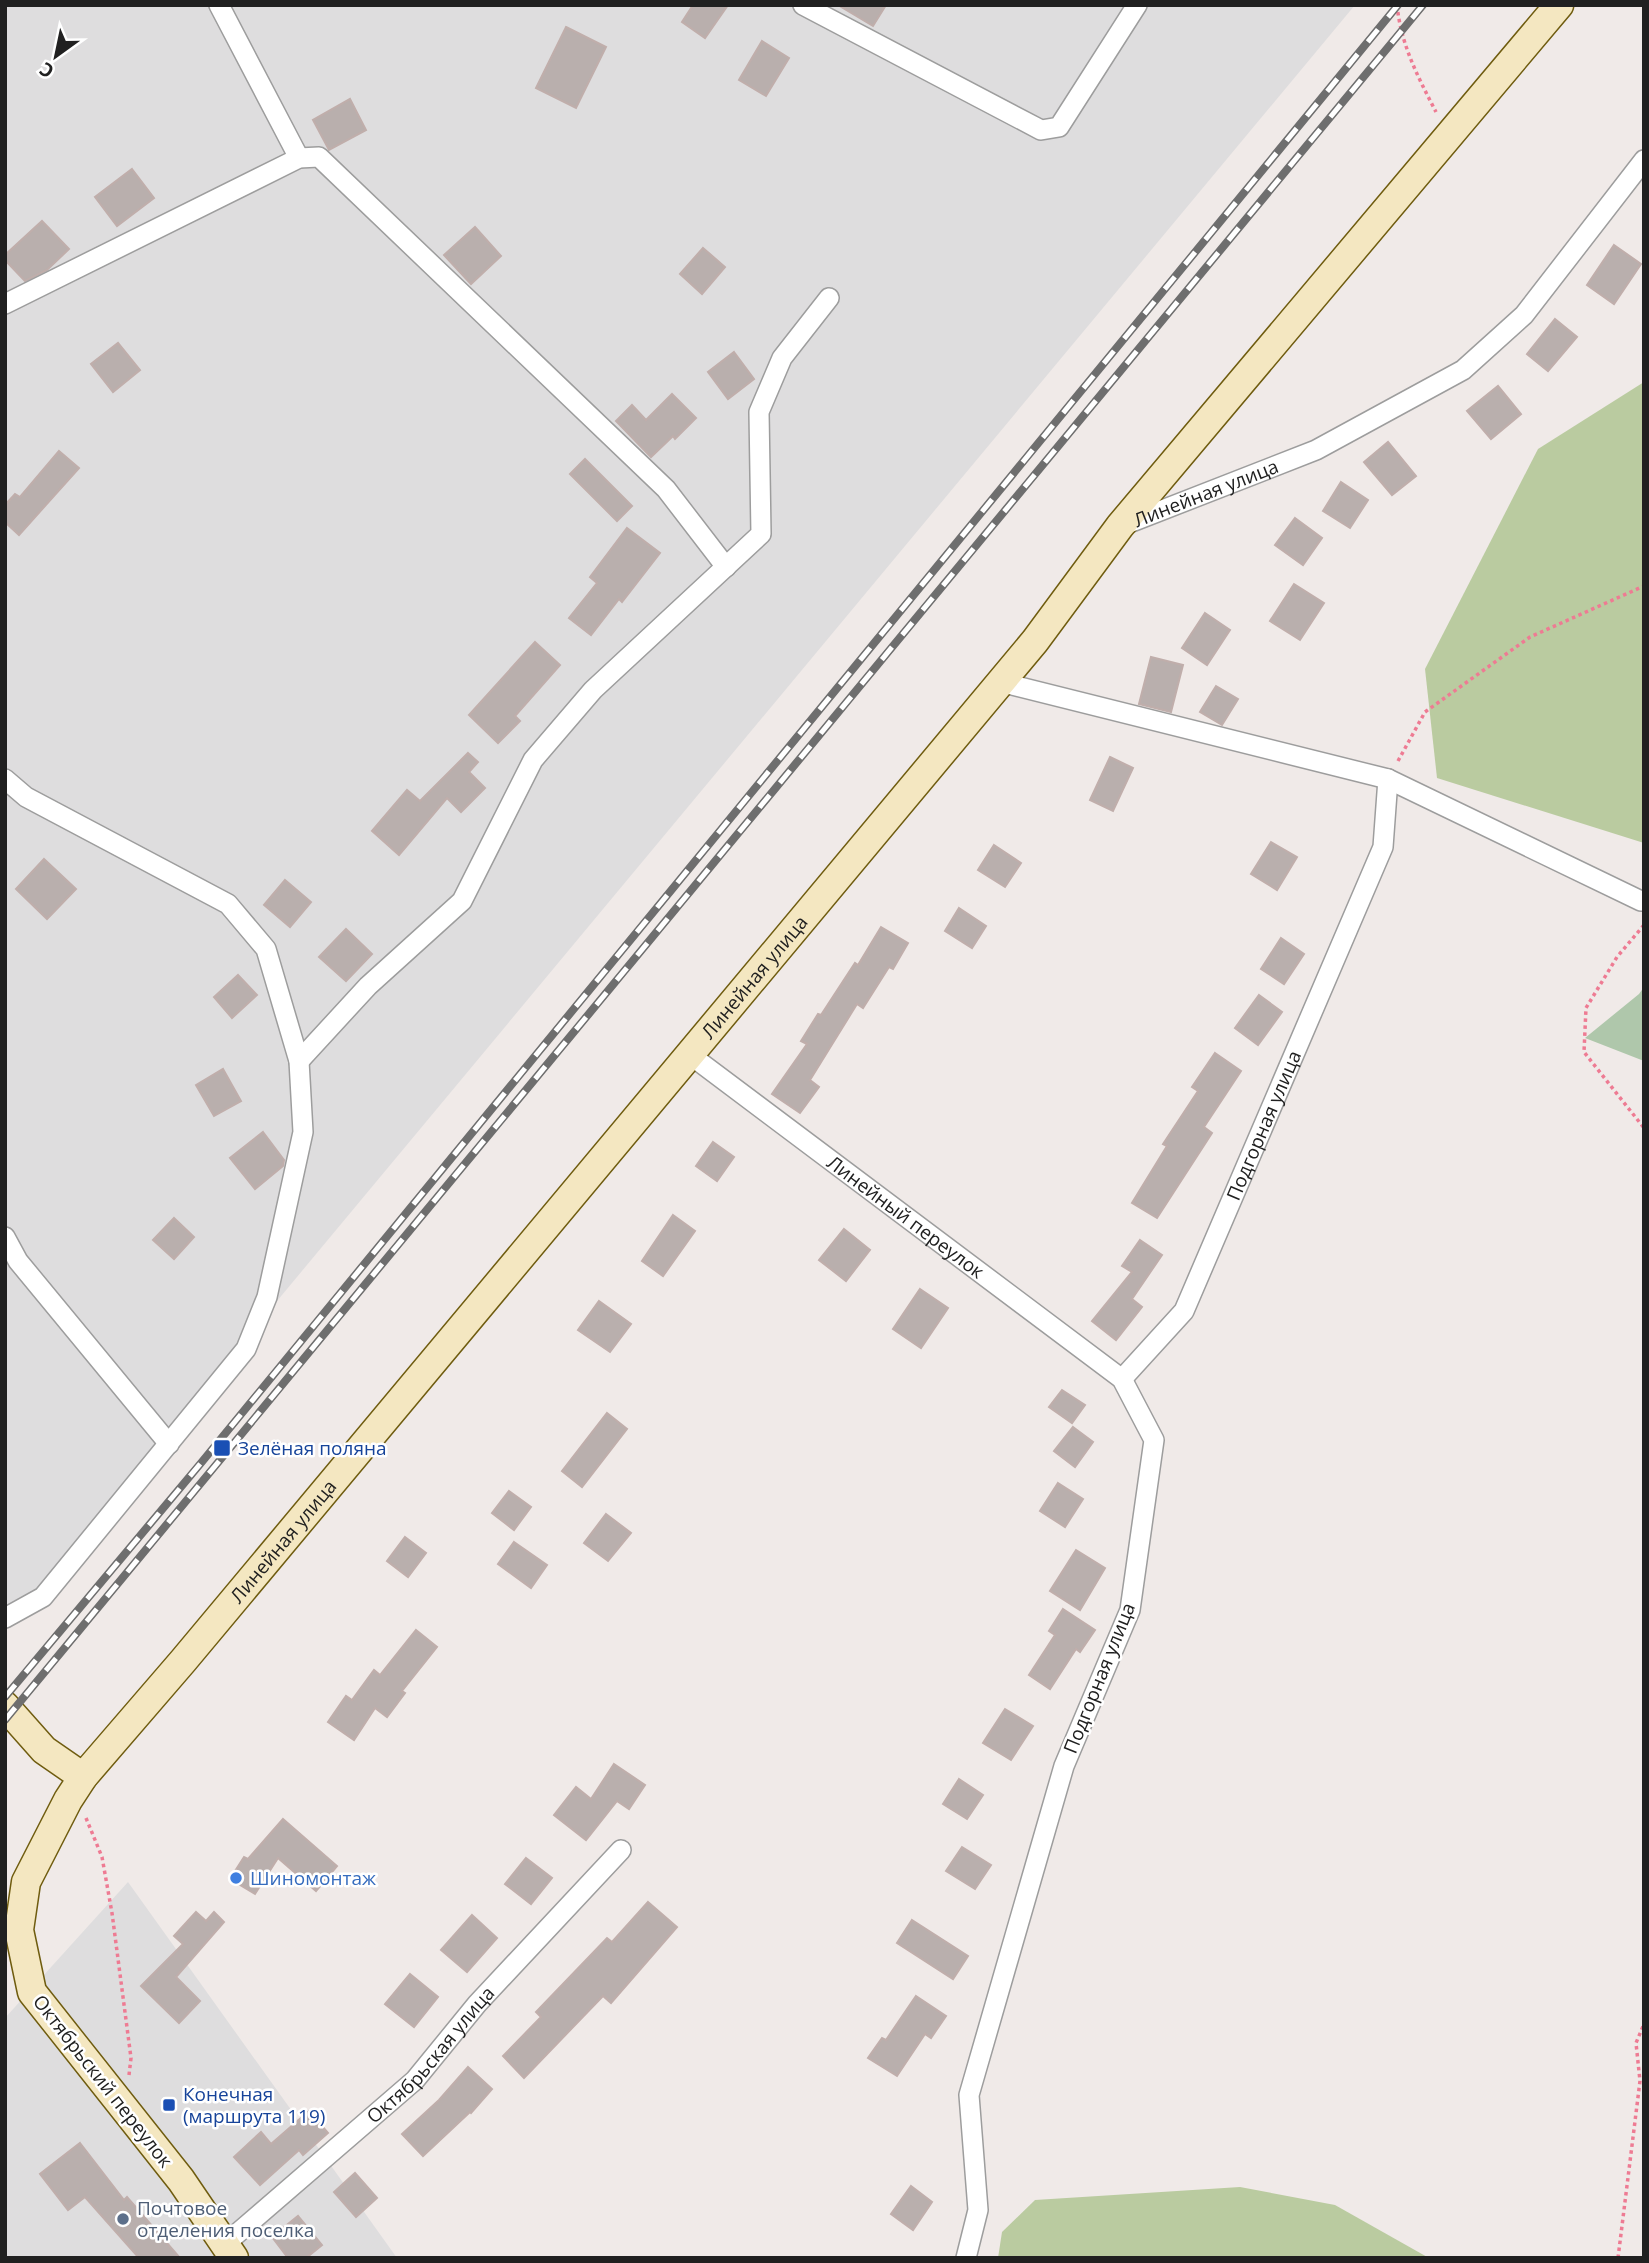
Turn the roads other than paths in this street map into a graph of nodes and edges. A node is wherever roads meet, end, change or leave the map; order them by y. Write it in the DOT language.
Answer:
graph roads {
  1 [pos="219,5"];
  2 [pos="803,5"];
  3 [pos="1138,5"];
  4 [pos="1559,5"];
  5 [pos="299,159"];
  6 [pos="1644,160"];
  7 [pos="829,298"];
  8 [pos="5,304"];
  9 [pos="1120,526"];
  10 [pos="726,567"];
  11 [pos="1000,682"];
  12 [pos="5,779"];
  13 [pos="1388,779"];
  14 [pos="1641,901"];
  15 [pos="689,1054"];
  16 [pos="299,1061"];
  17 [pos="5,1237"];
  18 [pos="1122,1379"];
  19 [pos="169,1444"];
  20 [pos="5,1618"];
  21 [pos="5,1706"];
  22 [pos="79,1783"];
  23 [pos="621,1850"];
  24 [pos="12,1939"];
  25 [pos="229,2251"];
  26 [pos="966,2258"];
  1 -- 5 [label="street"];
  2 -- 3 [label="street"];
  4 -- 9 [label="street"];
  5 -- 8 [label="street"];
  5 -- 10 [label="street"];
  6 -- 9 [label="street, Линейная улица"];
  7 -- 10 [label="street"];
  9 -- 11 [label="street, Линейная улица"];
  10 -- 16 [label="street"];
  11 -- 13 [label="street"];
  11 -- 15 [label="street, Линейная улица"];
  12 -- 16 [label="street"];
  13 -- 14 [label="street"];
  13 -- 18 [label="street, Подгорная улица"];
  15 -- 18 [label="street, Линейный переулок"];
  15 -- 22 [label="street, Линейная улица"];
  16 -- 19 [label="street"];
  17 -- 19 [label="street"];
  18 -- 26 [label="street, Подгорная улица"];
  19 -- 20 [label="street"];
  21 -- 22 [label="street"];
  22 -- 24 [label="street, Линейная улица"];
  23 -- 25 [label="street, Октябрьская улица"];
  24 -- 25 [label="street, Октябрьский переулок"];
}
